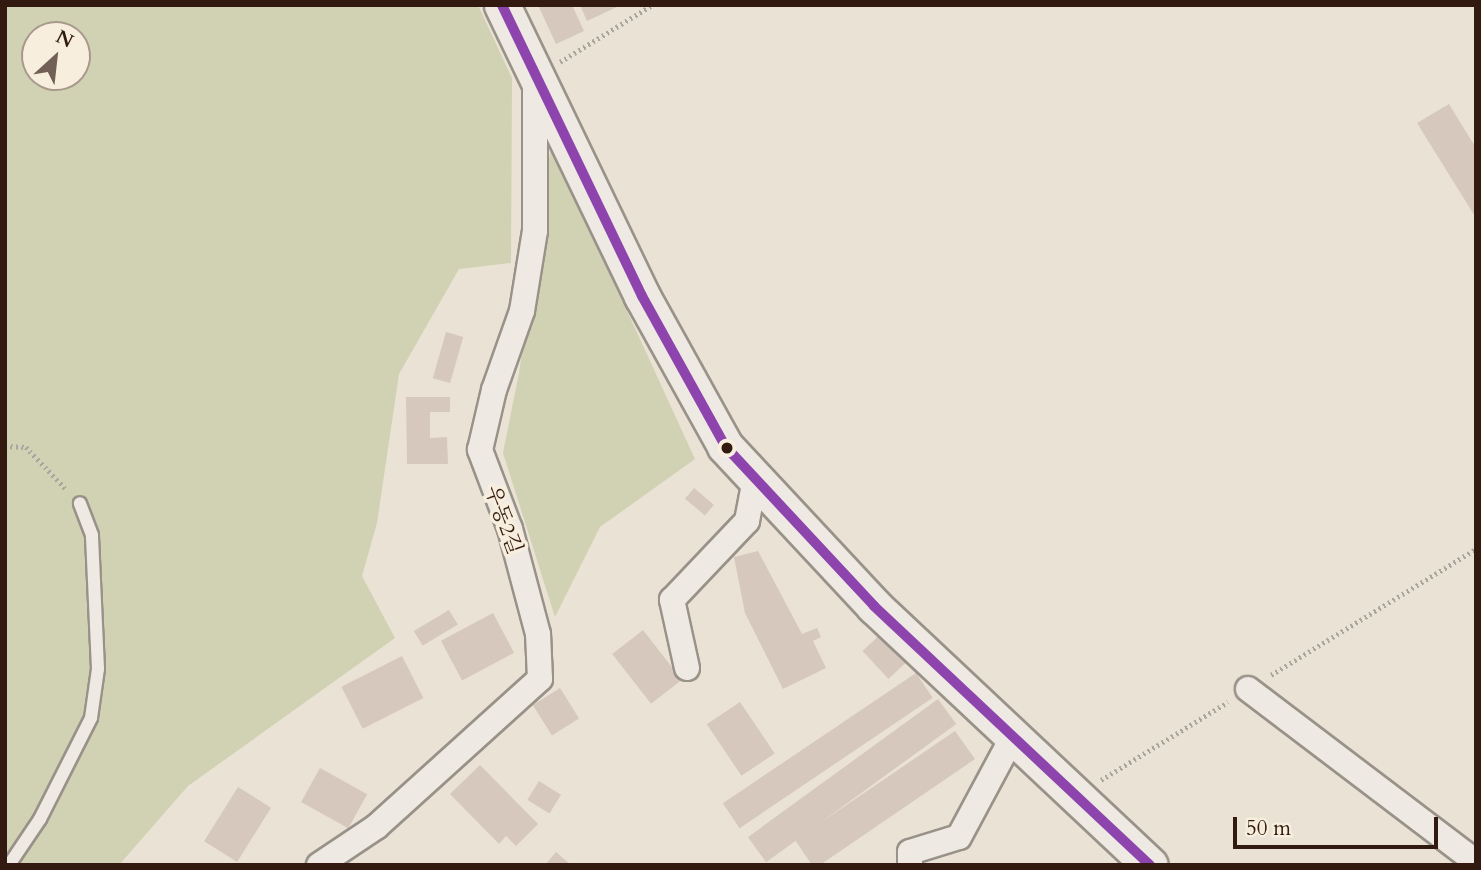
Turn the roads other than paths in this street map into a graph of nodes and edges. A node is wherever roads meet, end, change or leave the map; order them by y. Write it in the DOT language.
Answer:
graph roads {
  1 [pos="502,5"];
  2 [pos="535,77"];
  3 [pos="755,479"];
  4 [pos="80,503"];
  5 [pos="687,668"];
  6 [pos="1248,689"];
  7 [pos="1012,738"];
  8 [pos="1476,862"];
  9 [pos="9,865"];
  10 [pos="319,865"];
  11 [pos="910,865"];
  12 [pos="1150,865"];
  1 -- 2 [label="main road"];
  2 -- 3 [label="main road"];
  2 -- 10 [label="street, 우동2길"];
  3 -- 5 [label="street"];
  3 -- 7 [label="main road"];
  4 -- 9 [label="lane"];
  6 -- 8 [label="street"];
  7 -- 11 [label="street"];
  7 -- 12 [label="main road"];
}
